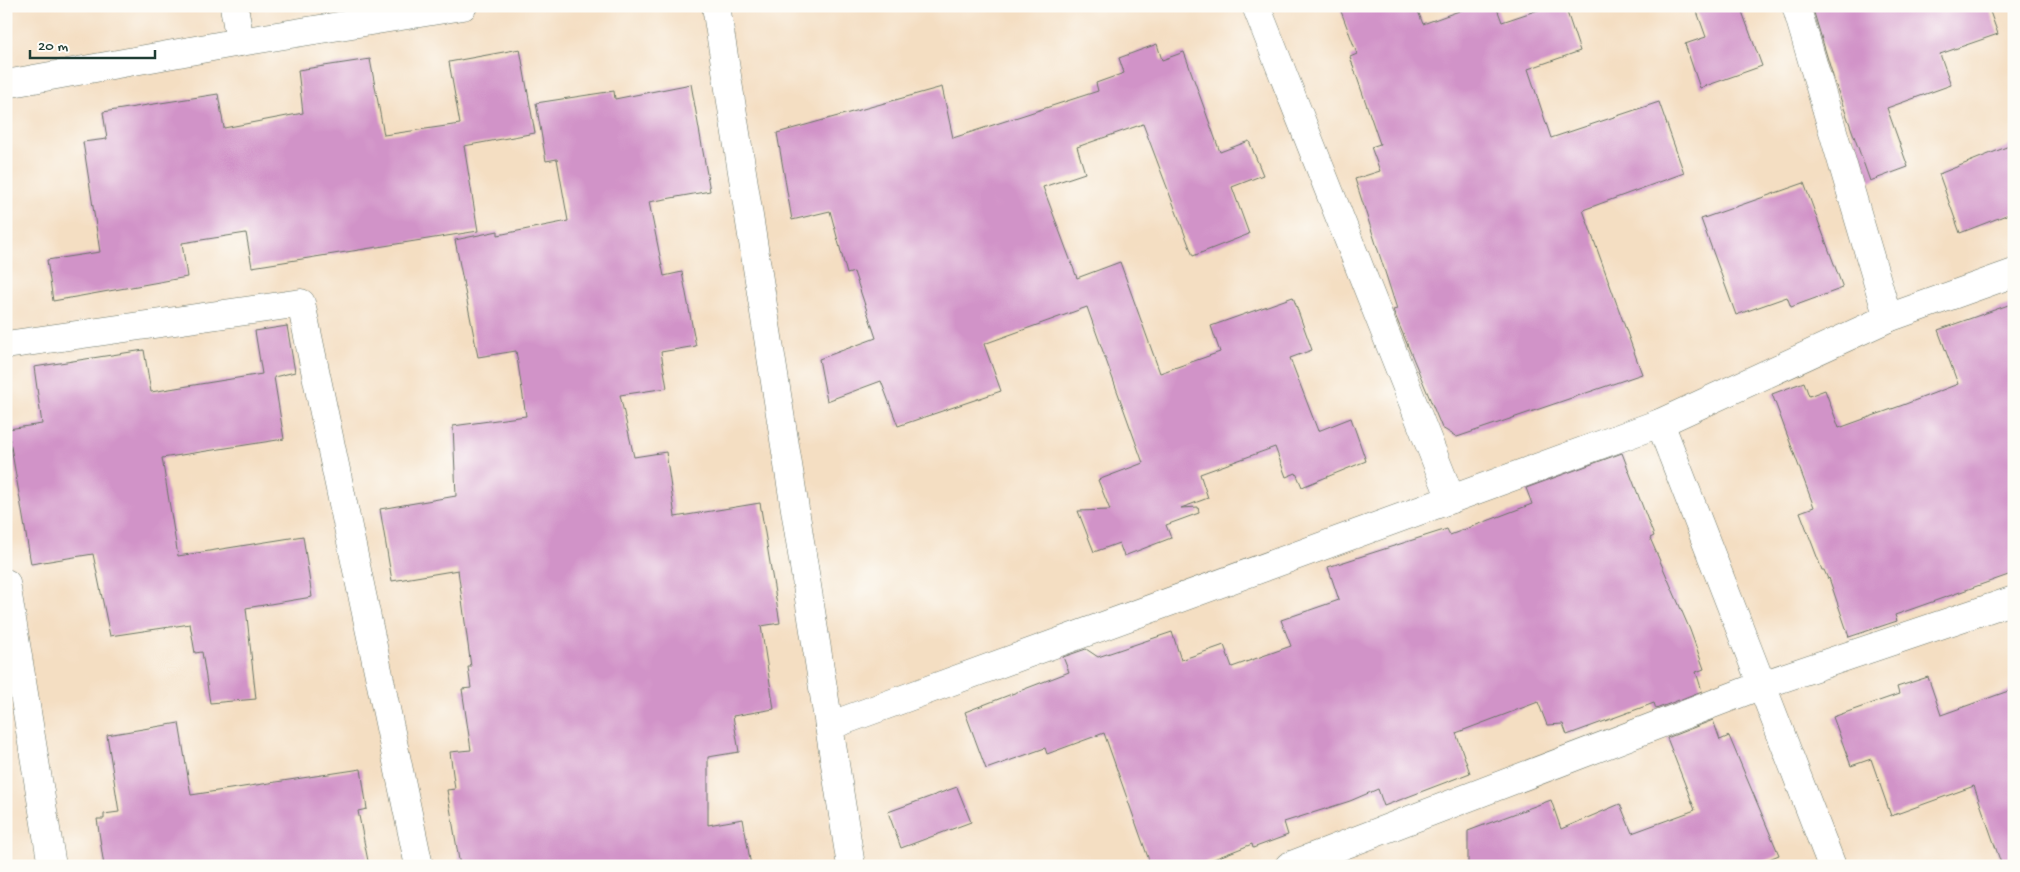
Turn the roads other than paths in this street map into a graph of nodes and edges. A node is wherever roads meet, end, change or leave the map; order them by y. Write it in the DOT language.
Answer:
graph roads {
  1 [pos="234,6"];
  2 [pos="463,6"];
  3 [pos="716,6"];
  4 [pos="1256,6"];
  5 [pos="1796,6"];
  6 [pos="240,42"];
  7 [pos="6,84"];
  8 [pos="2014,273"];
  9 [pos="1888,318"];
  10 [pos="6,345"];
  11 [pos="1660,423"];
  12 [pos="1451,499"];
  13 [pos="6,583"];
  14 [pos="2014,600"];
  15 [pos="1762,685"];
  16 [pos="829,726"];
  17 [pos="52,866"];
  18 [pos="419,866"];
  19 [pos="851,866"];
  20 [pos="1289,866"];
  21 [pos="1832,866"];
  1 -- 6 [label="street"];
  2 -- 6 [label="street"];
  3 -- 16 [label="street"];
  4 -- 12 [label="street"];
  5 -- 9 [label="street"];
  6 -- 7 [label="street"];
  8 -- 9 [label="street"];
  9 -- 11 [label="street"];
  10 -- 18 [label="street"];
  11 -- 12 [label="street"];
  11 -- 15 [label="street"];
  12 -- 16 [label="street"];
  13 -- 17 [label="street"];
  14 -- 15 [label="street"];
  15 -- 20 [label="street"];
  15 -- 21 [label="street"];
  16 -- 19 [label="street"];
}
